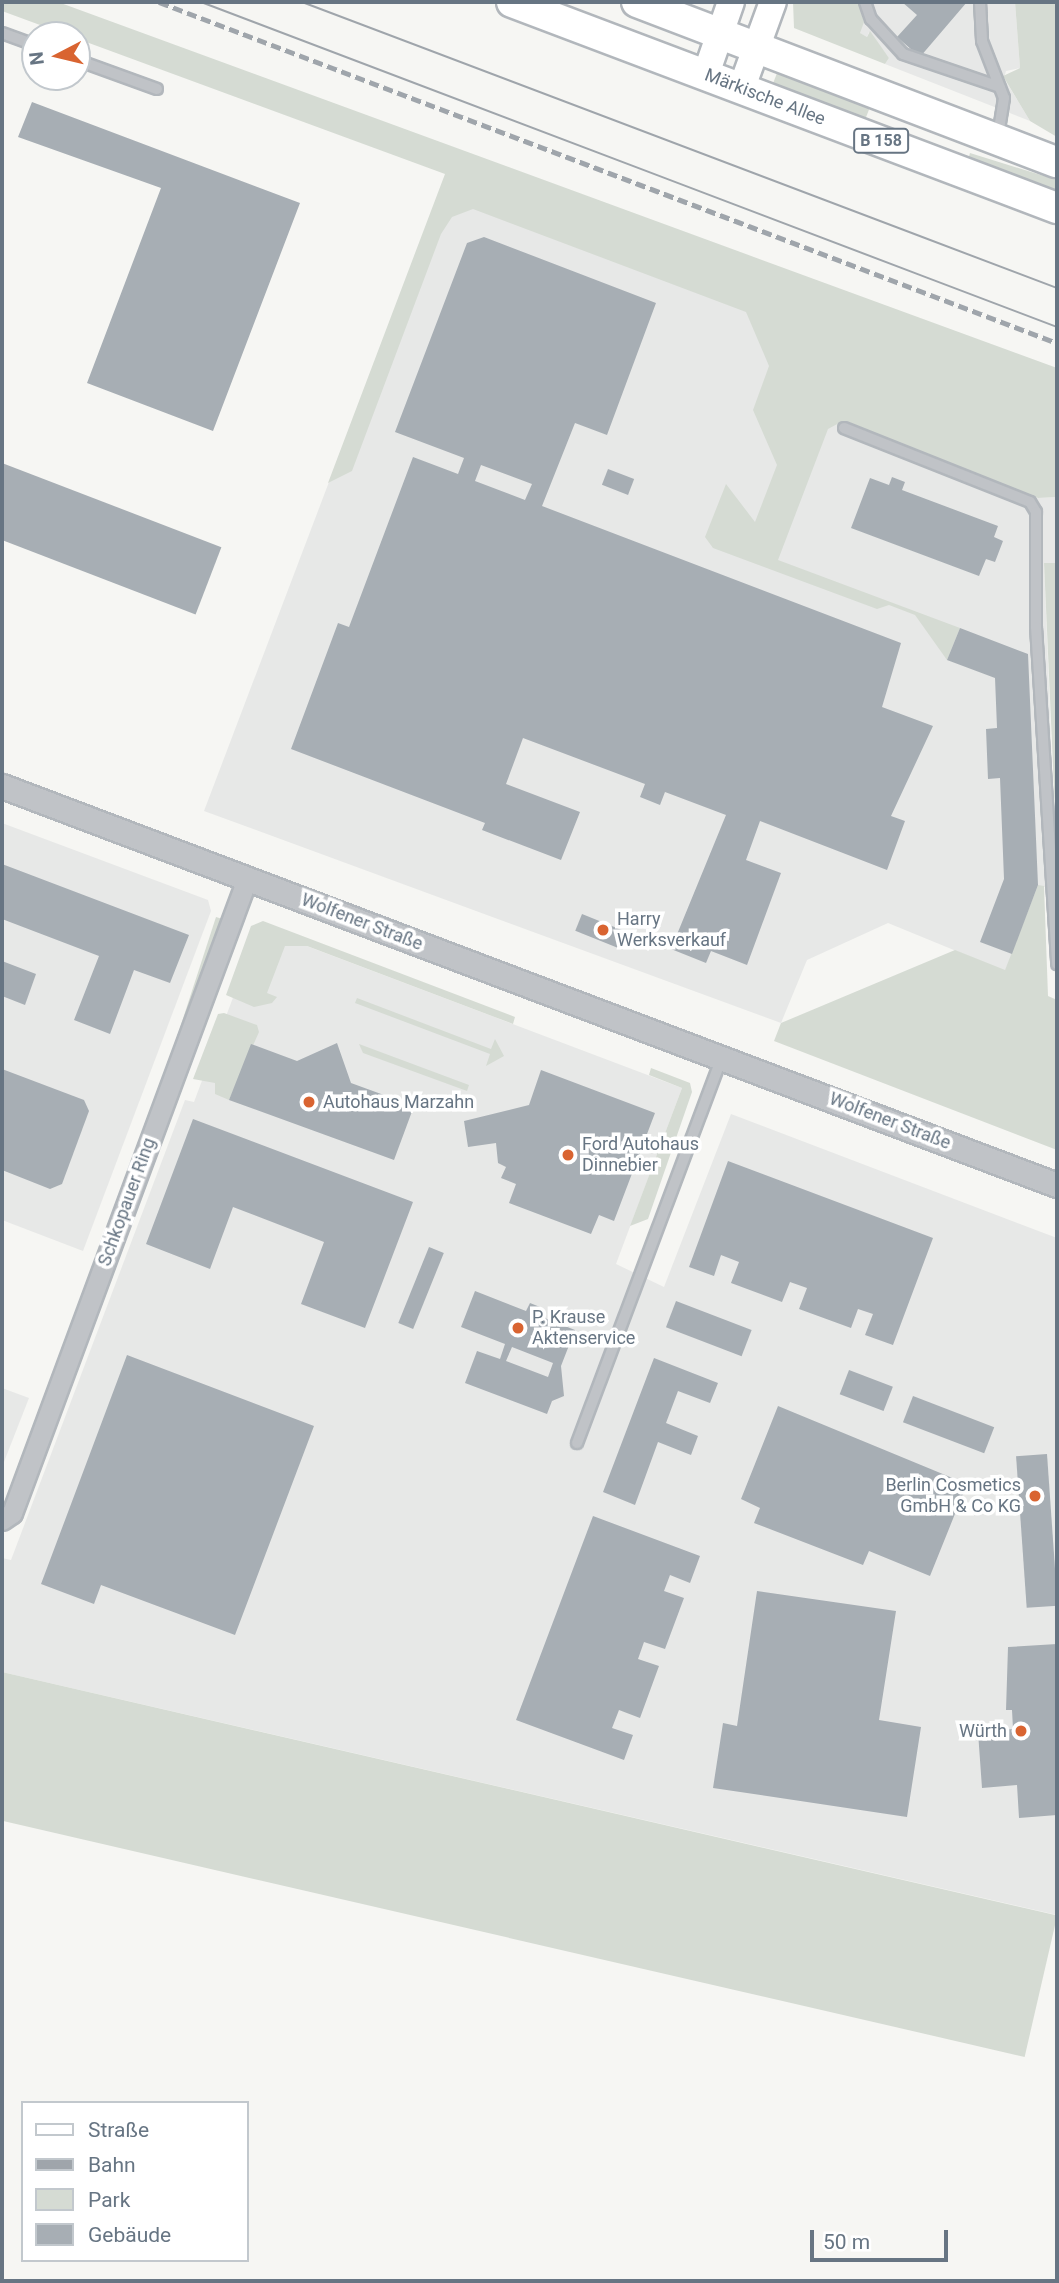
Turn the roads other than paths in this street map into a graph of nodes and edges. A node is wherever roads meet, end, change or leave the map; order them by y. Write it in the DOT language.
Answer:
graph roads {
  1 [pos="512,2"];
  2 [pos="636,2"];
  3 [pos="731,2"];
  4 [pos="773,2"];
  5 [pos="865,2"];
  6 [pos="980,2"];
  7 [pos="2,33"];
  8 [pos="720,34"];
  9 [pos="21,40"];
  10 [pos="757,48"];
  11 [pos="91,65"];
  12 [pos="706,74"];
  13 [pos="742,87"];
  14 [pos="1000,87"];
  15 [pos="157,89"];
  16 [pos="890,99"];
  17 [pos="876,138"];
  18 [pos="997,140"];
  19 [pos="1057,162"];
  20 [pos="1057,208"];
  21 [pos="844,428"];
  22 [pos="2,786"];
  23 [pos="247,879"];
  24 [pos="1057,964"];
  25 [pos="722,1058"];
  26 [pos="1057,1185"];
  27 [pos="577,1443"];
  28 [pos="2,1520"];
  1 -- 12 [label="main road, Märkische Allee / B 158"];
  2 -- 8 [label="main road, B 158"];
  3 -- 8 [label="main road"];
  4 -- 10 [label="main road"];
  5 -- 14 [label="lane"];
  6 -- 14 [label="lane"];
  7 -- 9 [label="lane"];
  8 -- 10 [label="main road, B 158"];
  8 -- 12 [label="main road"];
  10 -- 13 [label="main road"];
  10 -- 16 [label="main road, B 158"];
  11 -- 15 [label="lane"];
  12 -- 13 [label="main road, Märkische Allee / B 158"];
  13 -- 17 [label="main road, Märkische Allee / B 158"];
  14 -- 18 [label="lane"];
  16 -- 17 [label="main road, B 158"];
  16 -- 18 [label="main road, B 158"];
  17 -- 20 [label="main road, Märkische Allee / B 158"];
  18 -- 19 [label="main road, B 158"];
  21 -- 24 [label="lane"];
  22 -- 23 [label="street, Wolfener Straße"];
  23 -- 25 [label="street, Wolfener Straße"];
  23 -- 28 [label="street, Schkopauer Ring"];
  25 -- 26 [label="street, Wolfener Straße"];
  25 -- 27 [label="lane"];
}
